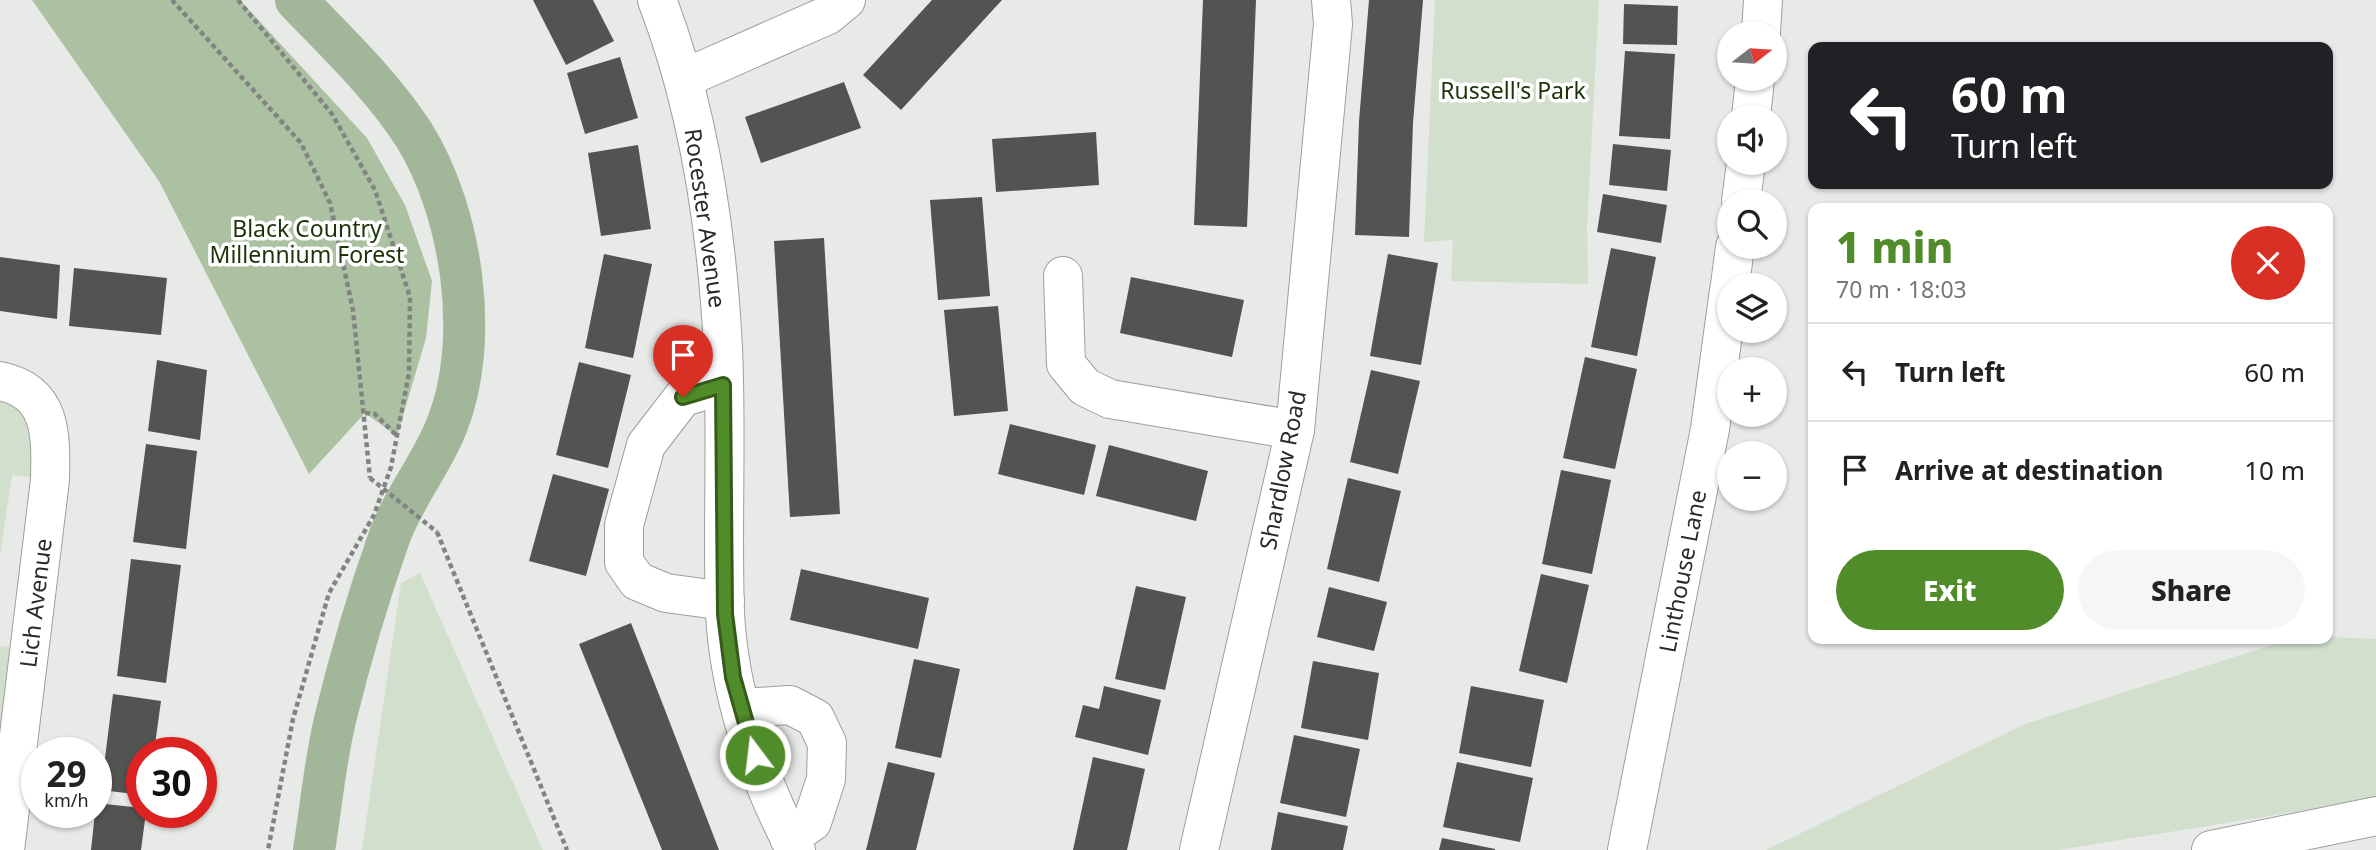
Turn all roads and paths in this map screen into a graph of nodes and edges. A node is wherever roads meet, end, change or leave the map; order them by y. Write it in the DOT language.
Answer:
graph roads {
  1 [pos="172,0"];
  2 [pos="238,0"];
  3 [pos="657,0"];
  4 [pos="846,0"];
  5 [pos="1331,0"];
  6 [pos="1763,0"];
  7 [pos="1761,21"];
  8 [pos="685,78"];
  9 [pos="1063,276"];
  10 [pos="1722,343"];
  11 [pos="0,382"];
  12 [pos="723,385"];
  13 [pos="365,413"];
  14 [pos="1295,430"];
  15 [pos="397,436"];
  16 [pos="725,601"];
  17 [pos="742,708"];
  18 [pos="2376,816"];
  19 [pos="793,844"];
  20 [pos="5,850"];
  21 [pos="268,850"];
  22 [pos="566,850"];
  23 [pos="1199,850"];
  24 [pos="1627,850"];
  25 [pos="2211,850"];
  1 -- 13 [label="path"];
  2 -- 15 [label="path"];
  3 -- 8 [label="street, Rocester Avenue"];
  4 -- 8 [label="street"];
  5 -- 14 [label="street, Shardlow Road"];
  6 -- 7 [label="street"];
  8 -- 12 [label="street, Rocester Avenue"];
  9 -- 14 [label="street"];
  10 -- 24 [label="street, Linthouse Lane"];
  11 -- 20 [label="street, Lich Avenue"];
  12 -- 16 [label="street, Rocester Avenue"];
  12 -- 16 [label="street"];
  13 -- 15 [label="path"];
  13 -- 22 [label="path, bridge"];
  14 -- 23 [label="street, Shardlow Road"];
  15 -- 21 [label="path"];
  16 -- 17 [label="street, Rocester Avenue"];
  17 -- 19 [label="street, Rocester Avenue"];
  17 -- 19 [label="street"];
  18 -- 25 [label="street"];
}
